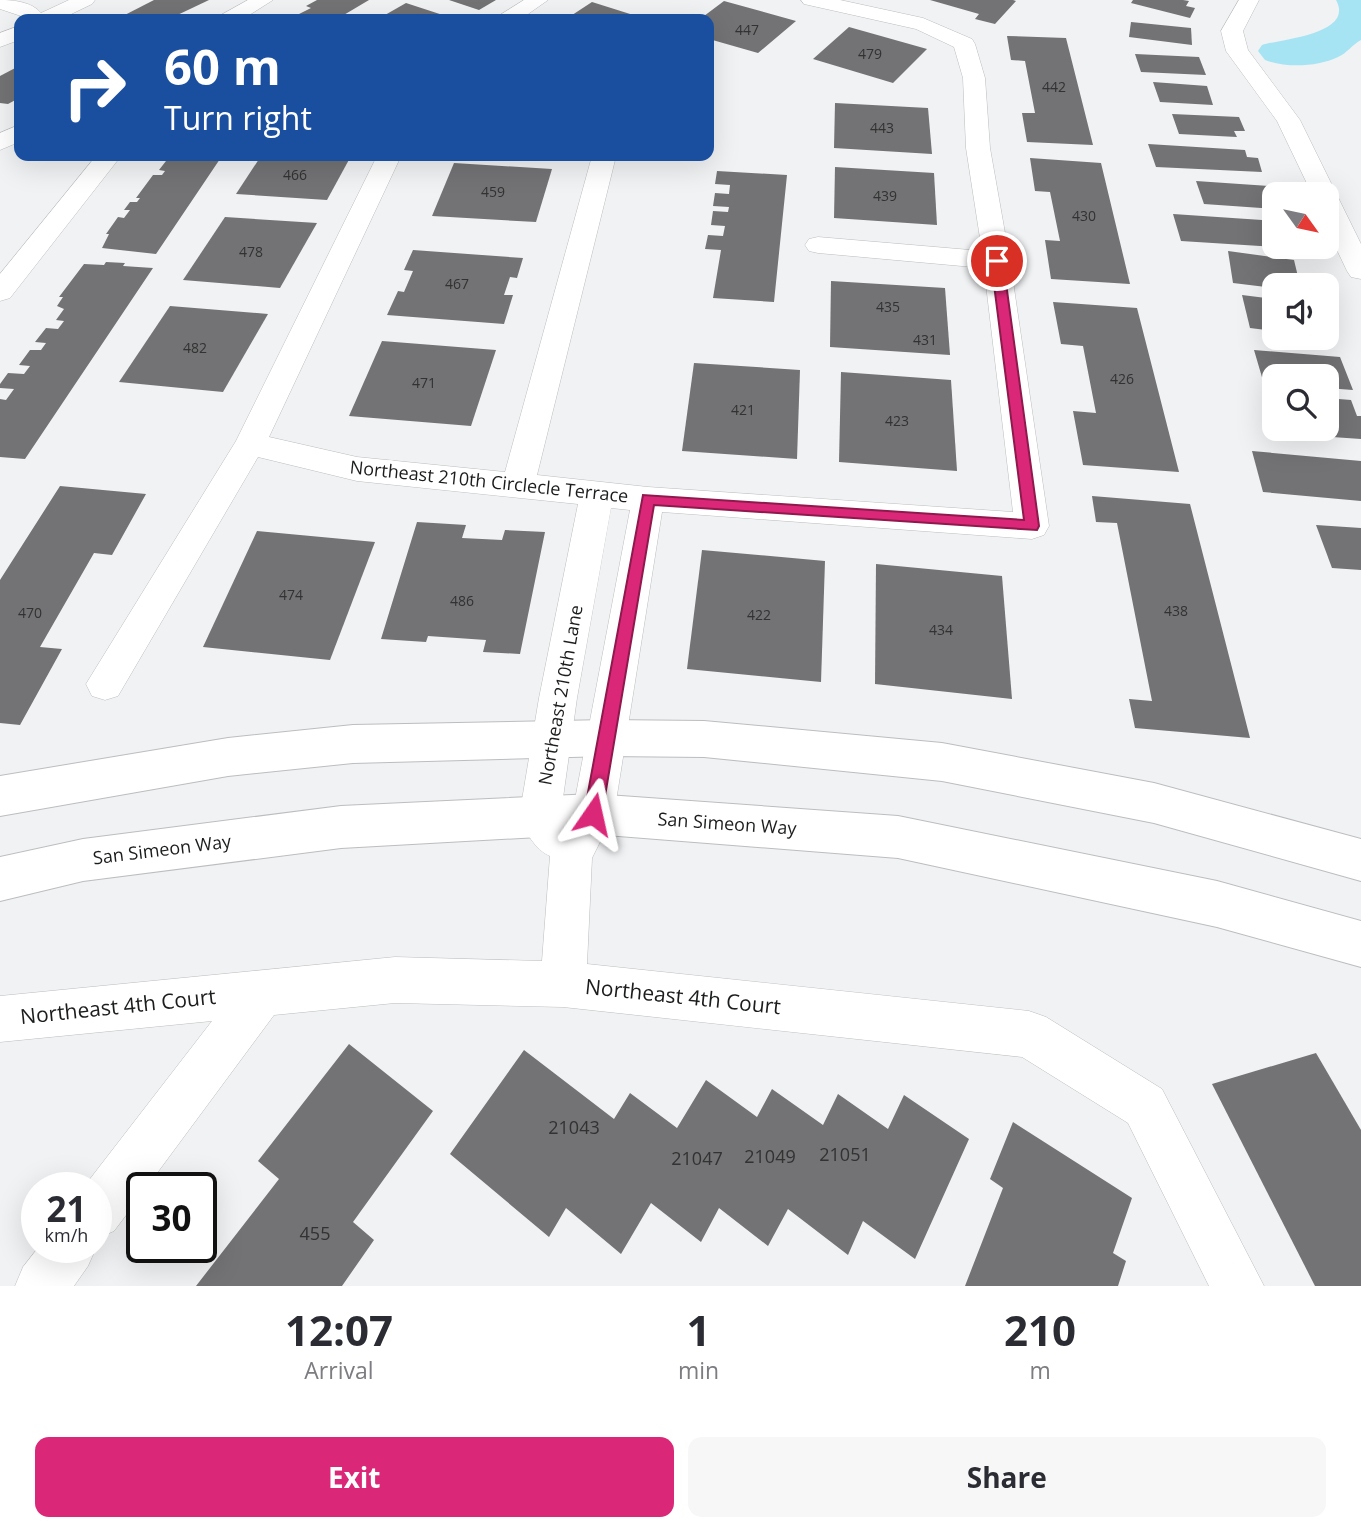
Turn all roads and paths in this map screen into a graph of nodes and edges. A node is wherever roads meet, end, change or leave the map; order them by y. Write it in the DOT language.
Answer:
graph roads {
  1 [pos="85,0"];
  2 [pos="263,0"];
  3 [pos="538,0"];
  4 [pos="811,0"];
  5 [pos="1249,0"];
  6 [pos="0,2"];
  7 [pos="31,14"];
  8 [pos="56,14"];
  9 [pos="237,14"];
  10 [pos="515,14"];
  11 [pos="105,161"];
  12 [pos="387,161"];
  13 [pos="603,161"];
  14 [pos="1318,182"];
  15 [pos="1339,226"];
  16 [pos="818,245"];
  17 [pos="997,261"];
  18 [pos="1361,271"];
  19 [pos="0,292"];
  20 [pos="250,444"];
  21 [pos="518,484"];
  22 [pos="597,493"];
  23 [pos="648,499"];
  24 [pos="105,684"];
  25 [pos="607,738"];
  26 [pos="551,740"];
  27 [pos="0,796"];
  28 [pos="593,814"];
  29 [pos="540,818"];
  30 [pos="571,856"];
  31 [pos="1361,860"];
  32 [pos="0,878"];
  33 [pos="1361,944"];
  34 [pos="563,984"];
  35 [pos="262,993"];
  36 [pos="0,1020"];
  37 [pos="112,1192"];
  38 [pos="59,1263"];
  39 [pos="41,1286"];
  40 [pos="1237,1286"];
  1 -- 8 [label="street"];
  2 -- 9 [label="street"];
  3 -- 10 [label="street"];
  4 -- 17 [label="street, Northeast 210th Circlecle Terrace"];
  5 -- 14 [label="street"];
  6 -- 7 [label="street"];
  11 -- 19 [label="street"];
  12 -- 20 [label="street"];
  13 -- 21 [label="street"];
  15 -- 18 [label="street"];
  16 -- 17 [label="street"];
  17 -- 23 [label="street, Northeast 210th Circlecle Terrace"];
  20 -- 21 [label="street, Northeast 210th Circlecle Terrace"];
  20 -- 24 [label="street"];
  21 -- 22 [label="street, Northeast 210th Circlecle Terrace"];
  22 -- 23 [label="street, Northeast 210th Circlecle Terrace"];
  22 -- 26 [label="street, Northeast 210th Lane"];
  23 -- 25 [label="street"];
  25 -- 26 [label="street"];
  25 -- 28 [label="street"];
  25 -- 31 [label="street"];
  26 -- 27 [label="street"];
  26 -- 29 [label="street, Northeast 210th Lane"];
  28 -- 29 [label="street, San Simeon Way"];
  28 -- 30 [label="street"];
  28 -- 33 [label="street, San Simeon Way"];
  29 -- 30 [label="street"];
  29 -- 32 [label="street, San Simeon Way"];
  30 -- 34 [label="street"];
  34 -- 35 [label="street, Northeast 4th Court"];
  34 -- 40 [label="street, Northeast 4th Court"];
  35 -- 36 [label="street, Northeast 4th Court"];
  35 -- 37 [label="street"];
  38 -- 39 [label="street"];
}
